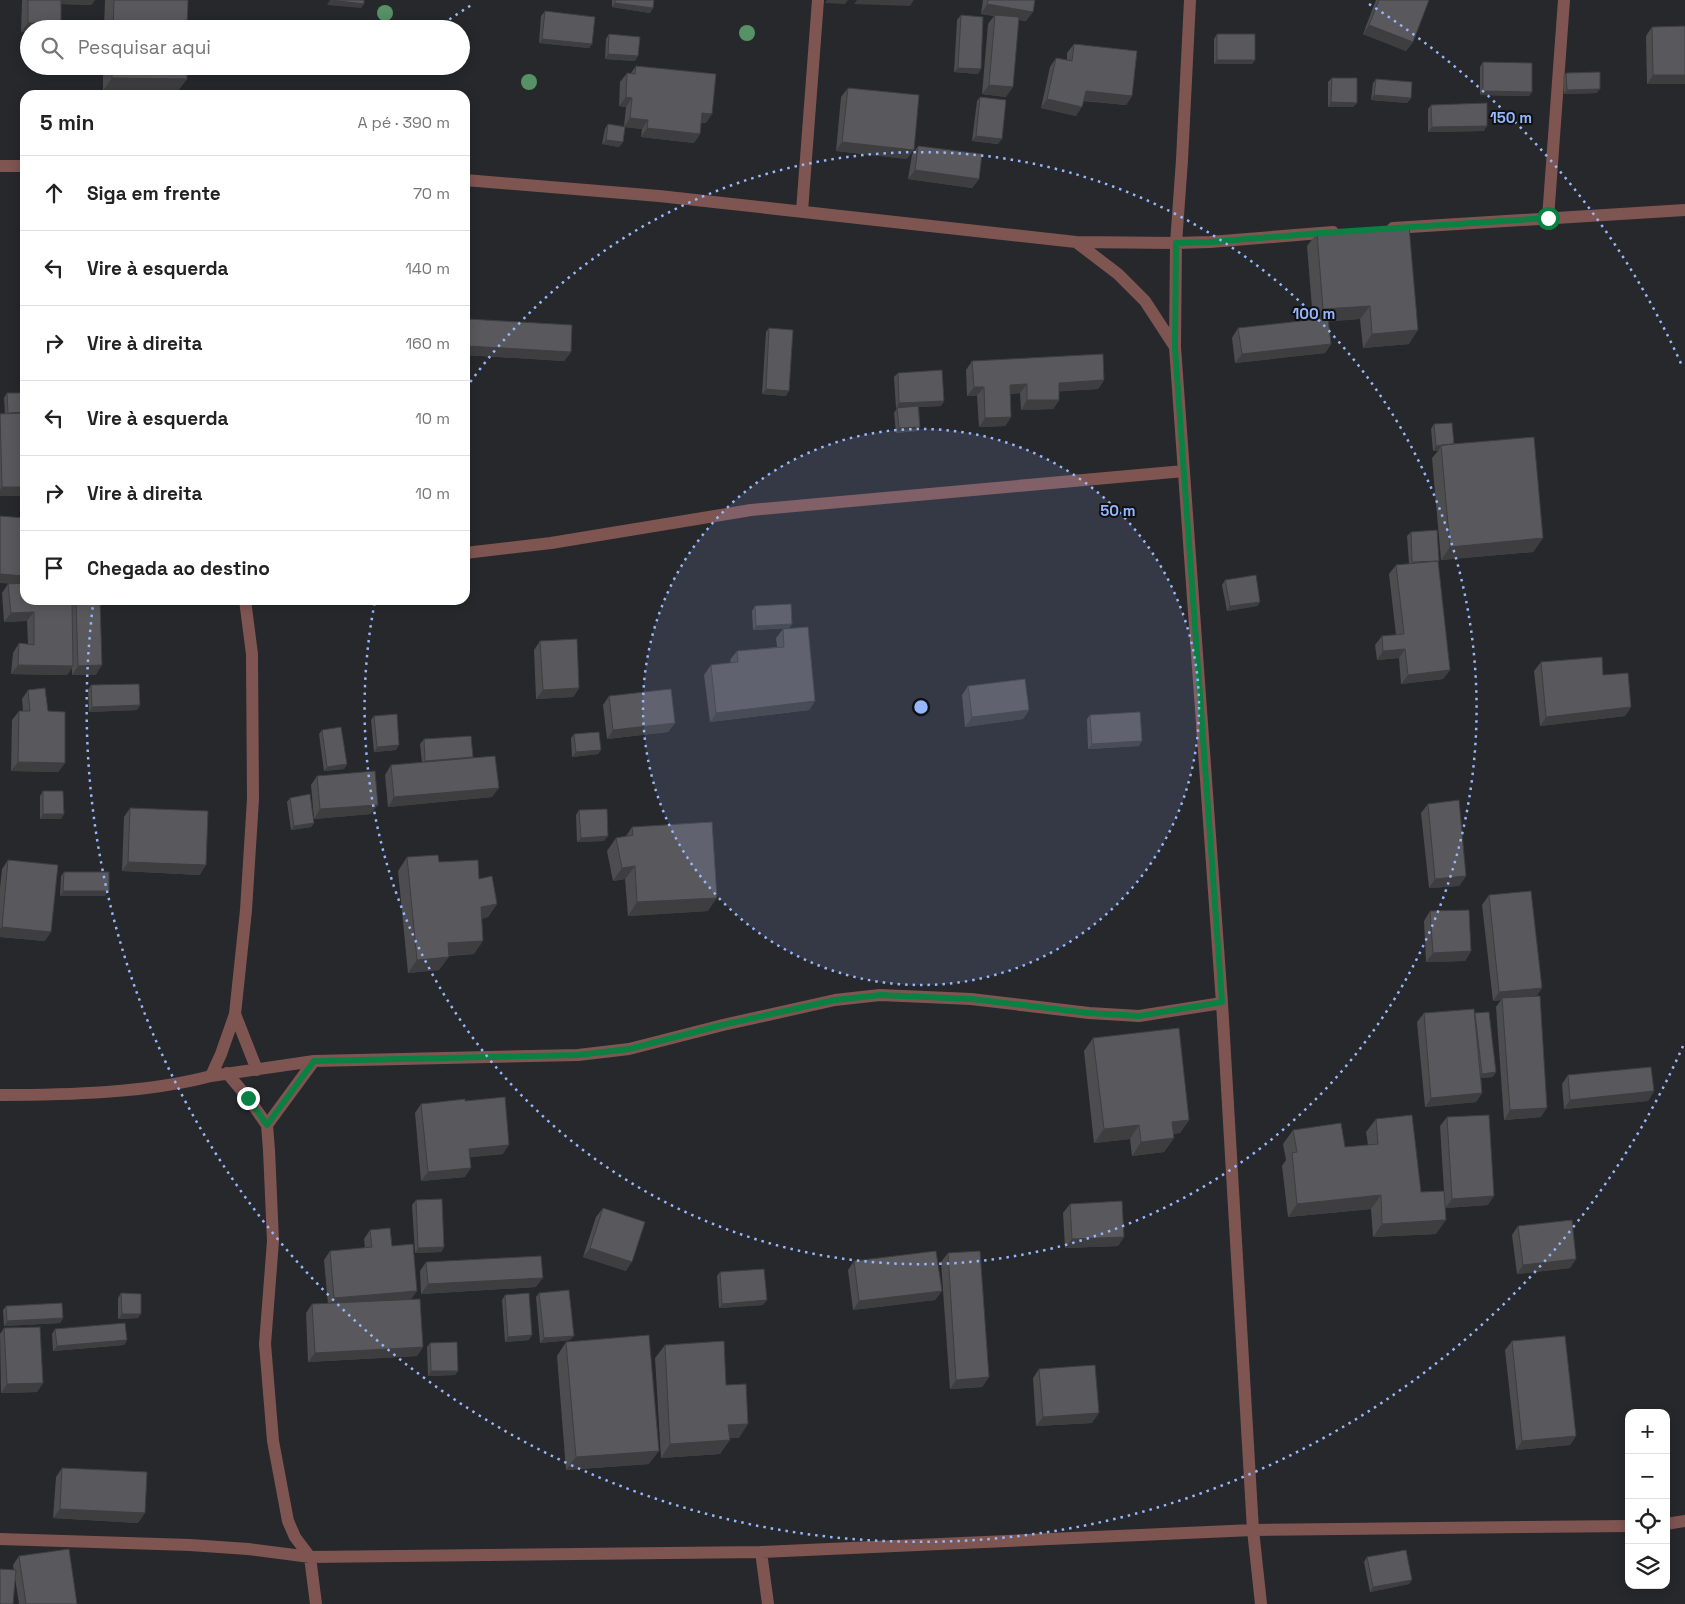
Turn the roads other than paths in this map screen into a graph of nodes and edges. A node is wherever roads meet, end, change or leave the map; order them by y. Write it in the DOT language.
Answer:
graph roads {
  1 [pos="818,0"];
  2 [pos="1190,0"];
  3 [pos="1564,0"];
  4 [pos="0,166"];
  5 [pos="20,166"];
  6 [pos="470,180"];
  7 [pos="1685,210"];
  8 [pos="802,211"];
  9 [pos="1548,218"];
  10 [pos="1380,229"];
  11 [pos="1341,232"];
  12 [pos="1076,242"];
  13 [pos="1176,243"];
  14 [pos="1175,348"];
  15 [pos="1184,471"];
  16 [pos="470,552"];
  17 [pos="246,605"];
  18 [pos="1222,1002"];
  19 [pos="235,1014"];
  20 [pos="314,1061"];
  21 [pos="257,1070"];
  22 [pos="227,1074"];
  23 [pos="211,1076"];
  24 [pos="0,1095"];
  25 [pos="267,1125"];
  26 [pos="1685,1521"];
  27 [pos="1670,1523"];
  28 [pos="1625,1526"];
  29 [pos="1253,1530"];
  30 [pos="0,1539"];
  31 [pos="761,1552"];
  32 [pos="310,1557"];
  33 [pos="316,1604"];
  34 [pos="768,1604"];
  35 [pos="1261,1604"];
  1 -- 8 [label="street"];
  2 -- 13 [label="street"];
  3 -- 9 [label="street"];
  4 -- 5 [label="street"];
  6 -- 8 [label="street"];
  7 -- 9 [label="street"];
  8 -- 12 [label="street"];
  9 -- 10 [label="street"];
  11 -- 13 [label="street"];
  12 -- 13 [label="street"];
  12 -- 14 [label="street"];
  13 -- 14 [label="street"];
  14 -- 15 [label="street"];
  15 -- 16 [label="street"];
  15 -- 18 [label="street"];
  17 -- 19 [label="street"];
  18 -- 20 [label="street"];
  18 -- 29 [label="street"];
  19 -- 21 [label="street"];
  19 -- 23 [label="street"];
  20 -- 21 [label="street"];
  20 -- 25 [label="street"];
  21 -- 22 [label="street"];
  22 -- 23 [label="street"];
  22 -- 25 [label="street"];
  23 -- 24 [label="street"];
  25 -- 32 [label="street"];
  26 -- 27 [label="street"];
  28 -- 29 [label="street"];
  29 -- 31 [label="street"];
  29 -- 35 [label="street"];
  30 -- 32 [label="street"];
  31 -- 32 [label="street"];
  31 -- 34 [label="street"];
  32 -- 33 [label="street"];
}
